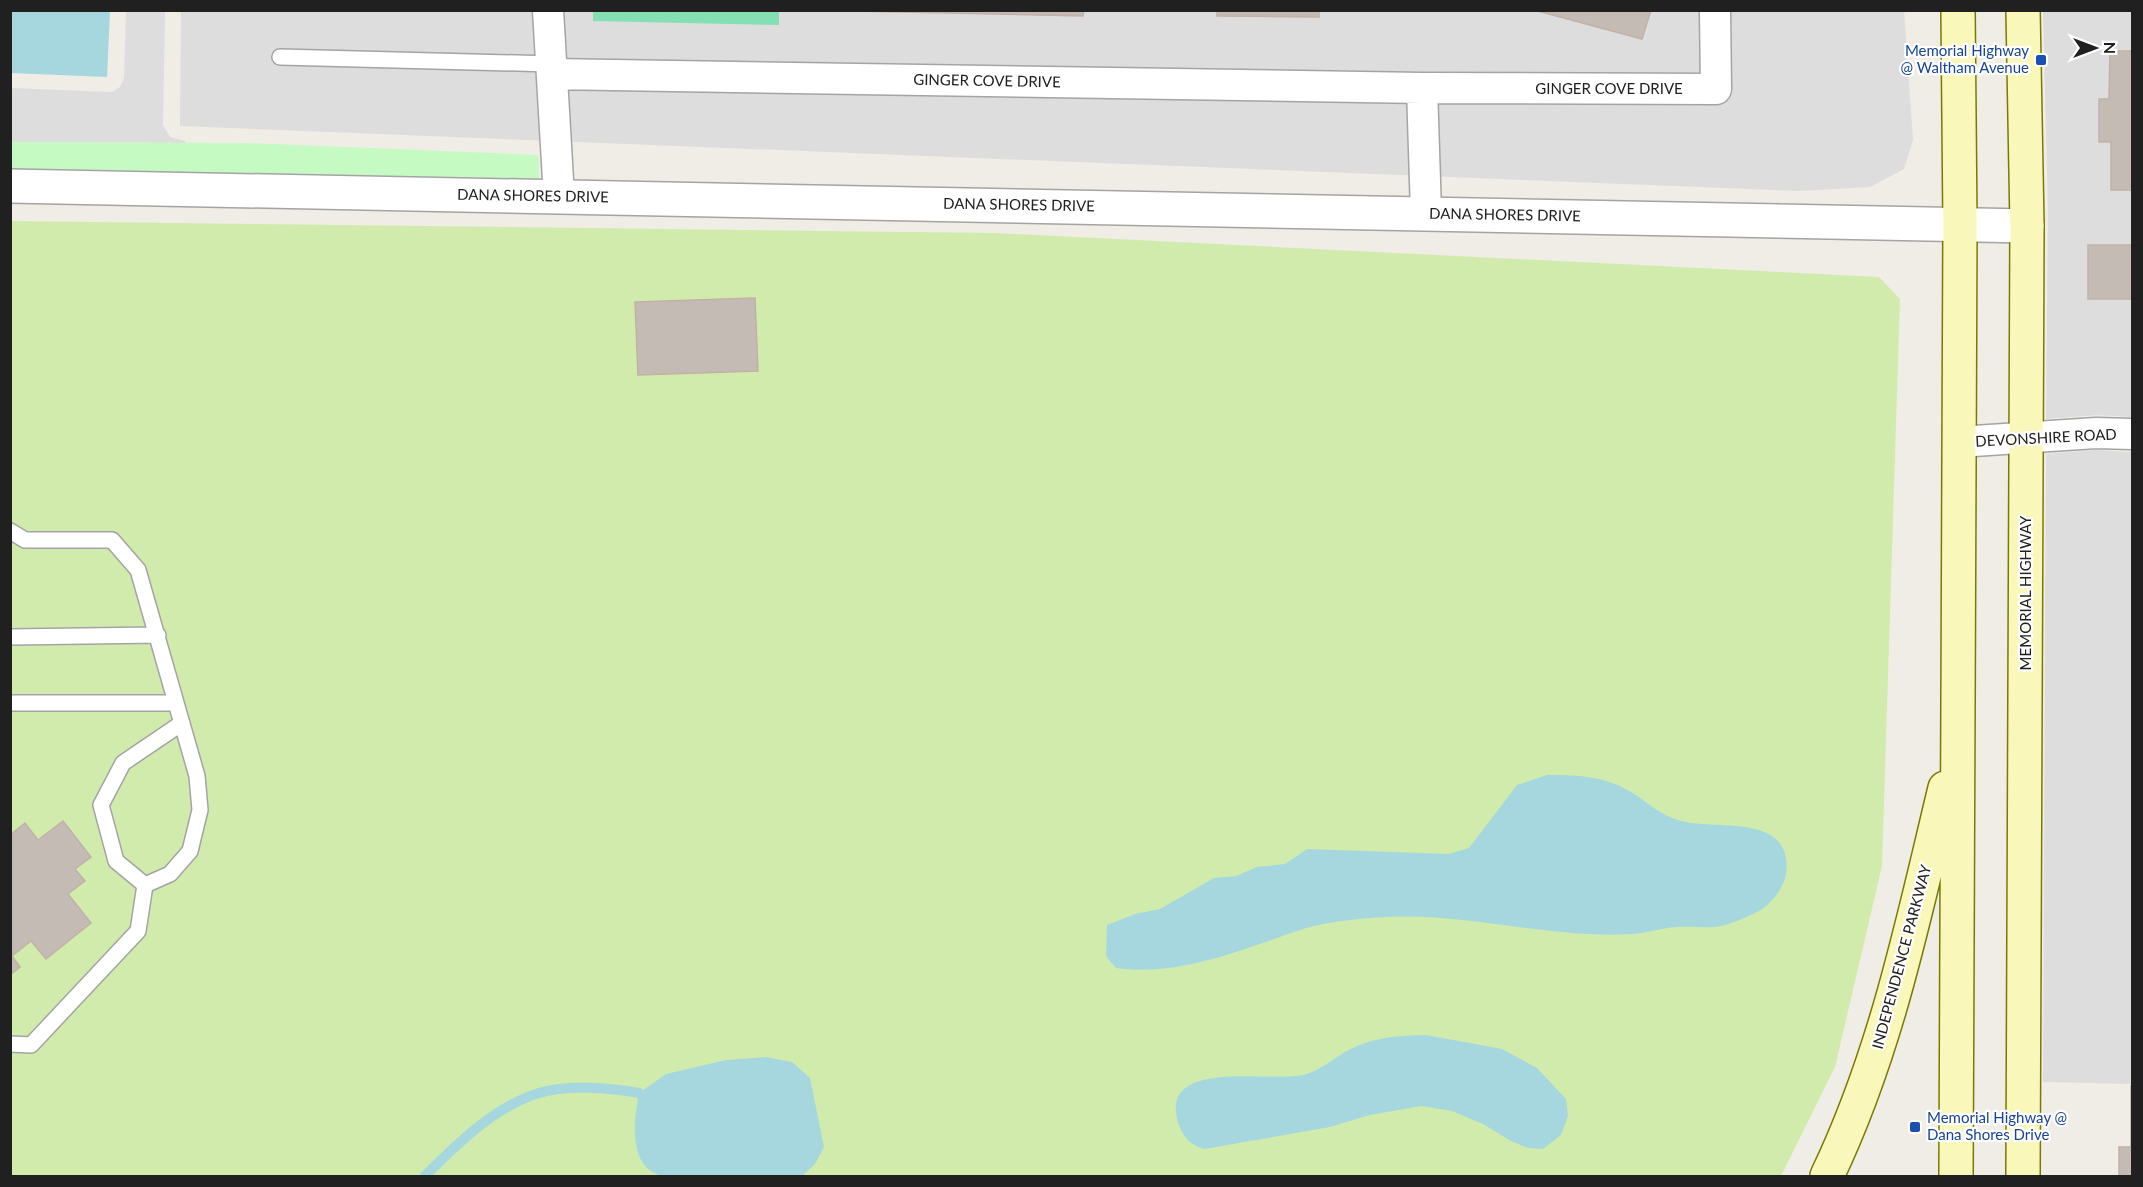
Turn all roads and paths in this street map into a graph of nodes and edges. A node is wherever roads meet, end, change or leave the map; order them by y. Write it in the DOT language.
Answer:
graph roads {
  1 [pos="548,10"];
  2 [pos="1715,10"];
  3 [pos="1958,10"];
  4 [pos="2024,10"];
  5 [pos="280,57"];
  6 [pos="552,69"];
  7 [pos="1422,88"];
  8 [pos="10,186"];
  9 [pos="559,197"];
  10 [pos="1426,213"];
  11 [pos="1960,225"];
  12 [pos="2027,226"];
  13 [pos="2133,434"];
  14 [pos="2027,438"];
  15 [pos="1959,442"];
  16 [pos="10,531"];
  17 [pos="158,635"];
  18 [pos="10,637"];
  19 [pos="10,703"];
  20 [pos="176,703"];
  21 [pos="182,723"];
  22 [pos="1958,731"];
  23 [pos="145,885"];
  24 [pos="10,1044"];
  25 [pos="1958,1170"];
  26 [pos="1827,1176"];
  27 [pos="2023,1176"];
  1 -- 6 [label="street"];
  2 -- 7 [label="street, GINGER COVE DRIVE"];
  3 -- 11 [label="main road"];
  4 -- 12 [label="main road, MEMORIAL HIGHWAY"];
  5 -- 6 [label="lane"];
  6 -- 7 [label="street, GINGER COVE DRIVE"];
  6 -- 9 [label="street"];
  7 -- 10 [label="street"];
  8 -- 9 [label="street, DANA SHORES DRIVE"];
  9 -- 10 [label="street, DANA SHORES DRIVE"];
  10 -- 11 [label="street, DANA SHORES DRIVE"];
  11 -- 12 [label="street, DANA SHORES DRIVE"];
  11 -- 15 [label="main road"];
  12 -- 14 [label="main road, MEMORIAL HIGHWAY"];
  13 -- 14 [label="street, DEVONSHIRE ROAD"];
  14 -- 15 [label="street, DEVONSHIRE ROAD"];
  14 -- 27 [label="main road, MEMORIAL HIGHWAY"];
  15 -- 22 [label="main road"];
  16 -- 17 [label="lane"];
  17 -- 18 [label="lane"];
  17 -- 20 [label="lane"];
  19 -- 20 [label="lane"];
  20 -- 21 [label="lane"];
  21 -- 23 [label="lane"];
  21 -- 23 [label="lane"];
  22 -- 25 [label="main road"];
  22 -- 26 [label="main road, INDEPENDENCE PARKWAY"];
  23 -- 24 [label="lane"];
}
